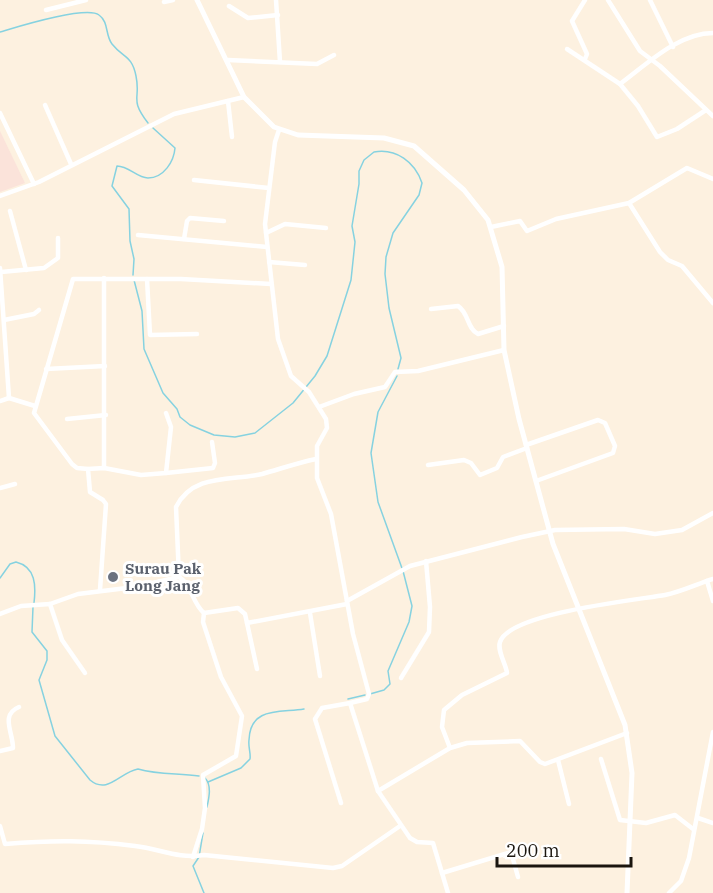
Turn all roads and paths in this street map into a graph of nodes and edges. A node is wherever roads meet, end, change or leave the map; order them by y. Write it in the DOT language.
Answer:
graph roads {
  1 [pos="86,0"];
  2 [pos="173,0"];
  3 [pos="197,0"];
  4 [pos="276,0"];
  5 [pos="585,0"];
  6 [pos="608,0"];
  7 [pos="650,0"];
  8 [pos="164,2"];
  9 [pos="229,6"];
  10 [pos="46,10"];
  11 [pos="278,15"];
  12 [pos="713,33"];
  13 [pos="673,47"];
  14 [pos="567,49"];
  15 [pos="334,55"];
  16 [pos="585,59"];
  17 [pos="228,60"];
  18 [pos="652,60"];
  19 [pos="280,62"];
  20 [pos="620,84"];
  21 [pos="244,97"];
  22 [pos="228,101"];
  23 [pos="45,105"];
  24 [pos="706,110"];
  25 [pos="0,113"];
  26 [pos="713,116"];
  27 [pos="279,130"];
  28 [pos="232,136"];
  29 [pos="71,164"];
  30 [pos="713,179"];
  31 [pos="194,180"];
  32 [pos="34,184"];
  33 [pos="269,188"];
  34 [pos="0,196"];
  35 [pos="629,203"];
  36 [pos="10,211"];
  37 [pos="224,221"];
  38 [pos="491,227"];
  39 [pos="326,228"];
  40 [pos="266,233"];
  41 [pos="138,235"];
  42 [pos="58,238"];
  43 [pos="184,239"];
  44 [pos="267,247"];
  45 [pos="269,262"];
  46 [pos="305,265"];
  47 [pos="1,270"];
  48 [pos="26,270"];
  49 [pos="104,278"];
  50 [pos="147,279"];
  51 [pos="271,284"];
  52 [pos="713,303"];
  53 [pos="431,309"];
  54 [pos="39,310"];
  55 [pos="4,320"];
  56 [pos="504,326"];
  57 [pos="197,334"];
  58 [pos="3,341"];
  59 [pos="504,350"];
  60 [pos="105,366"];
  61 [pos="46,369"];
  62 [pos="9,398"];
  63 [pos="0,400"];
  64 [pos="35,406"];
  65 [pos="319,407"];
  66 [pos="166,413"];
  67 [pos="106,415"];
  68 [pos="67,419"];
  69 [pos="212,442"];
  70 [pos="526,447"];
  71 [pos="316,459"];
  72 [pos="428,465"];
  73 [pos="104,468"];
  74 [pos="88,469"];
  75 [pos="166,473"];
  76 [pos="536,481"];
  77 [pos="15,484"];
  78 [pos="0,488"];
  79 [pos="713,513"];
  80 [pos="549,531"];
  81 [pos="426,561"];
  82 [pos="179,577"];
  83 [pos="713,579"];
  84 [pos="707,581"];
  85 [pos="100,590"];
  86 [pos="713,601"];
  87 [pos="347,602"];
  88 [pos="50,604"];
  89 [pos="578,609"];
  90 [pos="204,613"];
  91 [pos="310,613"];
  92 [pos="0,614"];
  93 [pos="247,623"];
  94 [pos="257,669"];
  95 [pos="85,673"];
  96 [pos="320,676"];
  97 [pos="401,678"];
  98 [pos="350,703"];
  99 [pos="19,707"];
  100 [pos="713,732"];
  101 [pos="627,733"];
  102 [pos="450,748"];
  103 [pos="0,751"];
  104 [pos="601,759"];
  105 [pos="558,760"];
  106 [pos="378,791"];
  107 [pos="341,803"];
  108 [pos="569,804"];
  109 [pos="698,818"];
  110 [pos="630,822"];
  111 [pos="713,823"];
  112 [pos="0,826"];
  113 [pos="400,826"];
  114 [pos="693,829"];
  115 [pos="195,856"];
  116 [pos="442,873"];
  117 [pos="518,877"];
  118 [pos="448,893"];
  119 [pos="627,893"];
  120 [pos="669,893"];
  1 -- 10 [label="street"];
  2 -- 8 [label="street"];
  3 -- 17 [label="street"];
  4 -- 11 [label="street"];
  5 -- 16 [label="street"];
  6 -- 18 [label="street"];
  7 -- 13 [label="street"];
  9 -- 11 [label="street"];
  11 -- 19 [label="street"];
  12 -- 13 [label="street"];
  13 -- 18 [label="street"];
  14 -- 16 [label="street"];
  15 -- 19 [label="street"];
  16 -- 20 [label="street"];
  17 -- 19 [label="street"];
  17 -- 21 [label="street"];
  18 -- 20 [label="street"];
  18 -- 24 [label="street"];
  20 -- 24 [label="street"];
  21 -- 22 [label="street"];
  21 -- 27 [label="street"];
  22 -- 28 [label="street"];
  22 -- 29 [label="street"];
  23 -- 29 [label="street"];
  24 -- 26 [label="street"];
  25 -- 32 [label="street"];
  27 -- 33 [label="street"];
  27 -- 38 [label="street"];
  29 -- 32 [label="street"];
  30 -- 35 [label="street"];
  31 -- 33 [label="street"];
  32 -- 34 [label="street"];
  33 -- 40 [label="street"];
  35 -- 38 [label="street"];
  35 -- 52 [label="street"];
  36 -- 48 [label="street"];
  37 -- 43 [label="street"];
  38 -- 56 [label="street"];
  39 -- 40 [label="street"];
  40 -- 44 [label="street"];
  41 -- 43 [label="street"];
  42 -- 48 [label="street"];
  43 -- 44 [label="street"];
  44 -- 45 [label="street"];
  45 -- 46 [label="street"];
  45 -- 51 [label="street"];
  47 -- 48 [label="street"];
  47 -- 55 [label="street"];
  49 -- 50 [label="street"];
  49 -- 60 [label="street"];
  49 -- 61 [label="street"];
  50 -- 51 [label="street"];
  50 -- 57 [label="street"];
  51 -- 65 [label="street"];
  53 -- 56 [label="street"];
  54 -- 55 [label="street"];
  55 -- 58 [label="street"];
  56 -- 59 [label="street"];
  58 -- 62 [label="street"];
  59 -- 65 [label="street"];
  59 -- 70 [label="street"];
  60 -- 61 [label="street"];
  60 -- 67 [label="street"];
  61 -- 64 [label="street"];
  62 -- 63 [label="street"];
  62 -- 64 [label="street"];
  64 -- 74 [label="street"];
  65 -- 71 [label="street"];
  66 -- 75 [label="street"];
  67 -- 68 [label="street"];
  67 -- 73 [label="street"];
  69 -- 75 [label="street"];
  70 -- 72 [label="street"];
  70 -- 76 [label="street"];
  70 -- 76 [label="street"];
  71 -- 82 [label="street"];
  71 -- 87 [label="street"];
  73 -- 74 [label="street"];
  73 -- 75 [label="street"];
  74 -- 85 [label="street"];
  76 -- 80 [label="street"];
  77 -- 78 [label="street"];
  79 -- 80 [label="street"];
  80 -- 81 [label="street"];
  80 -- 89 [label="street"];
  81 -- 87 [label="street"];
  81 -- 97 [label="street"];
  82 -- 85 [label="street"];
  82 -- 90 [label="street"];
  83 -- 84 [label="street"];
  84 -- 86 [label="street"];
  84 -- 89 [label="street"];
  85 -- 88 [label="street"];
  87 -- 91 [label="street"];
  87 -- 98 [label="street"];
  88 -- 92 [label="street"];
  88 -- 95 [label="street"];
  89 -- 101 [label="street"];
  89 -- 102 [label="street"];
  90 -- 93 [label="street"];
  90 -- 115 [label="street"];
  91 -- 93 [label="street"];
  91 -- 96 [label="street"];
  93 -- 94 [label="street"];
  98 -- 106 [label="street"];
  98 -- 107 [label="street"];
  99 -- 103 [label="street"];
  100 -- 109 [label="street"];
  101 -- 105 [label="street"];
  101 -- 110 [label="street"];
  102 -- 105 [label="street"];
  102 -- 106 [label="street"];
  104 -- 110 [label="street"];
  105 -- 108 [label="street"];
  106 -- 113 [label="street"];
  109 -- 111 [label="street"];
  109 -- 114 [label="street"];
  110 -- 114 [label="street"];
  110 -- 119 [label="street"];
  112 -- 115 [label="street"];
  113 -- 115 [label="street"];
  113 -- 116 [label="street"];
  114 -- 120 [label="street"];
  116 -- 117 [label="street"];
  116 -- 118 [label="street"];
}
